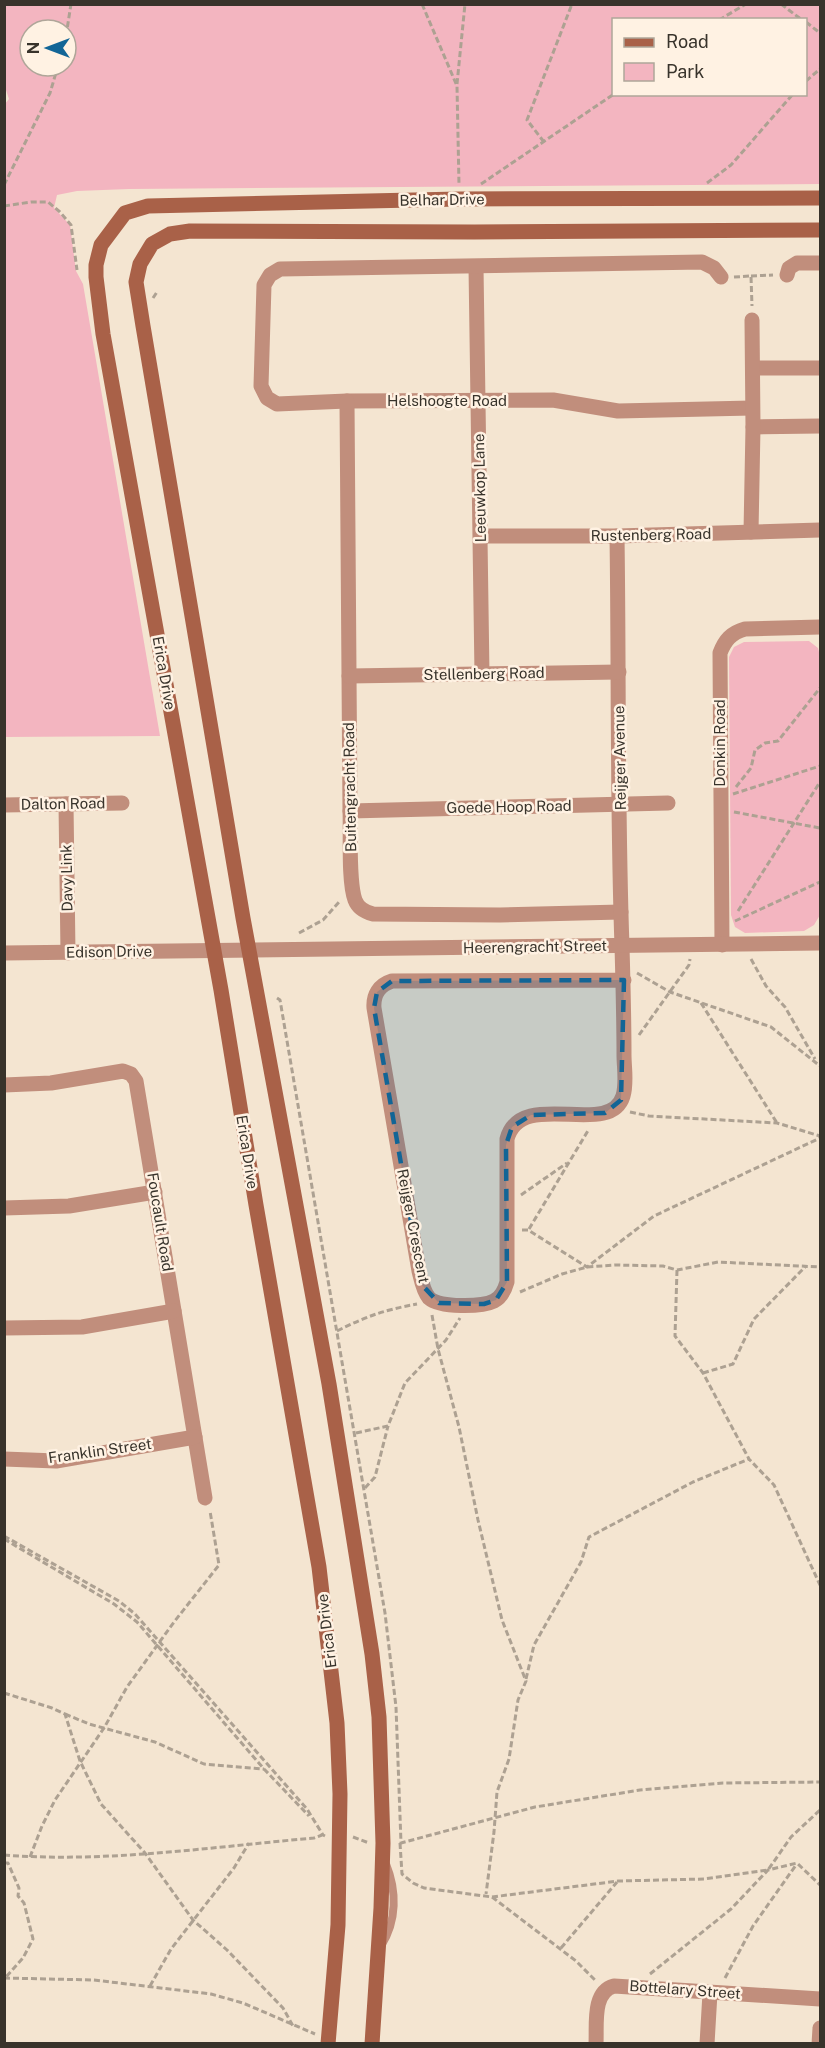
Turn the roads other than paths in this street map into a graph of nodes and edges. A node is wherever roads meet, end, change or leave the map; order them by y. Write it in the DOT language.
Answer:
graph roads {
  1 [pos="820,198"];
  2 [pos="820,230"];
  3 [pos="820,263"];
  4 [pos="96,265"];
  5 [pos="476,267"];
  6 [pos="787,275"];
  7 [pos="721,277"];
  8 [pos="752,320"];
  9 [pos="753,368"];
  10 [pos="820,368"];
  11 [pos="347,401"];
  12 [pos="478,401"];
  13 [pos="752,408"];
  14 [pos="820,426"];
  15 [pos="753,427"];
  16 [pos="820,530"];
  17 [pos="751,532"];
  18 [pos="481,536"];
  19 [pos="617,536"];
  20 [pos="820,627"];
  21 [pos="619,672"];
  22 [pos="482,674"];
  23 [pos="349,676"];
  24 [pos="122,803"];
  25 [pos="668,803"];
  26 [pos="66,804"];
  27 [pos="620,804"];
  28 [pos="4,805"];
  29 [pos="350,811"];
  30 [pos="621,912"];
  31 [pos="820,944"];
  32 [pos="722,945"];
  33 [pos="622,946"];
  34 [pos="249,950"];
  35 [pos="213,951"];
  36 [pos="4,953"];
  37 [pos="68,953"];
  38 [pos="624,975"];
  39 [pos="4,1085"];
  40 [pos="155,1192"];
  41 [pos="4,1208"];
  42 [pos="174,1311"];
  43 [pos="4,1328"];
  44 [pos="195,1437"];
  45 [pos="4,1459"];
  46 [pos="205,1498"];
  47 [pos="715,1993"];
  48 [pos="820,1999"];
  49 [pos="322,2039"];
  50 [pos="372,2043"];
  51 [pos="596,2043"];
  52 [pos="707,2043"];
  1 -- 4 [label="main road, Belhar Drive"];
  2 -- 34 [label="main road, Belhar Drive"];
  3 -- 6 [label="street"];
  4 -- 35 [label="main road, Erica Drive"];
  5 -- 7 [label="street"];
  5 -- 11 [label="street, Helshoogte Road"];
  5 -- 12 [label="street, Leeuwkop Lane"];
  8 -- 9 [label="street"];
  9 -- 10 [label="street"];
  9 -- 13 [label="street"];
  11 -- 12 [label="street, Helshoogte Road"];
  11 -- 23 [label="street, Buitengracht Road"];
  12 -- 13 [label="street, Helshoogte Road"];
  12 -- 18 [label="street, Leeuwkop Lane"];
  13 -- 15 [label="street"];
  14 -- 15 [label="street"];
  15 -- 17 [label="street"];
  16 -- 17 [label="street, Rustenberg Road"];
  17 -- 19 [label="street, Rustenberg Road"];
  18 -- 19 [label="street, Rustenberg Road"];
  18 -- 22 [label="street, Leeuwkop Lane"];
  19 -- 21 [label="street, Reijger Avenue"];
  20 -- 32 [label="street, Donkin Road"];
  21 -- 22 [label="street, Stellenberg Road"];
  21 -- 27 [label="street, Reijger Avenue"];
  22 -- 23 [label="street, Stellenberg Road"];
  23 -- 29 [label="street, Buitengracht Road"];
  24 -- 26 [label="street, Dalton Road"];
  25 -- 27 [label="street, Goede Hoop Road"];
  26 -- 28 [label="street, Dalton Road"];
  26 -- 37 [label="street, Davy Link"];
  27 -- 29 [label="street, Goede Hoop Road"];
  27 -- 30 [label="street, Reijger Avenue"];
  29 -- 30 [label="street, Buitengracht Road"];
  30 -- 33 [label="street, Reijger Avenue"];
  31 -- 32 [label="street, Heerengracht Street"];
  32 -- 33 [label="street, Heerengracht Street"];
  33 -- 34 [label="street, Heerengracht Street"];
  33 -- 38 [label="street, Reijger Avenue"];
  34 -- 35 [label="street, Heerengracht Street"];
  34 -- 50 [label="main road"];
  35 -- 37 [label="street, Edison Drive"];
  35 -- 49 [label="main road, Erica Drive"];
  36 -- 37 [label="street, Edison Drive"];
  38 -- 38 [label="street, Reijger Crescent"];
  39 -- 40 [label="street, Foucault Road"];
  40 -- 41 [label="street"];
  40 -- 42 [label="street, Foucault Road"];
  42 -- 43 [label="street"];
  42 -- 44 [label="street, Foucault Road"];
  44 -- 45 [label="street, Franklin Street"];
  44 -- 46 [label="street, Foucault Road"];
  47 -- 48 [label="street, Bottelary Street"];
  47 -- 51 [label="street, Bottelary Street"];
  47 -- 52 [label="street"];
}
